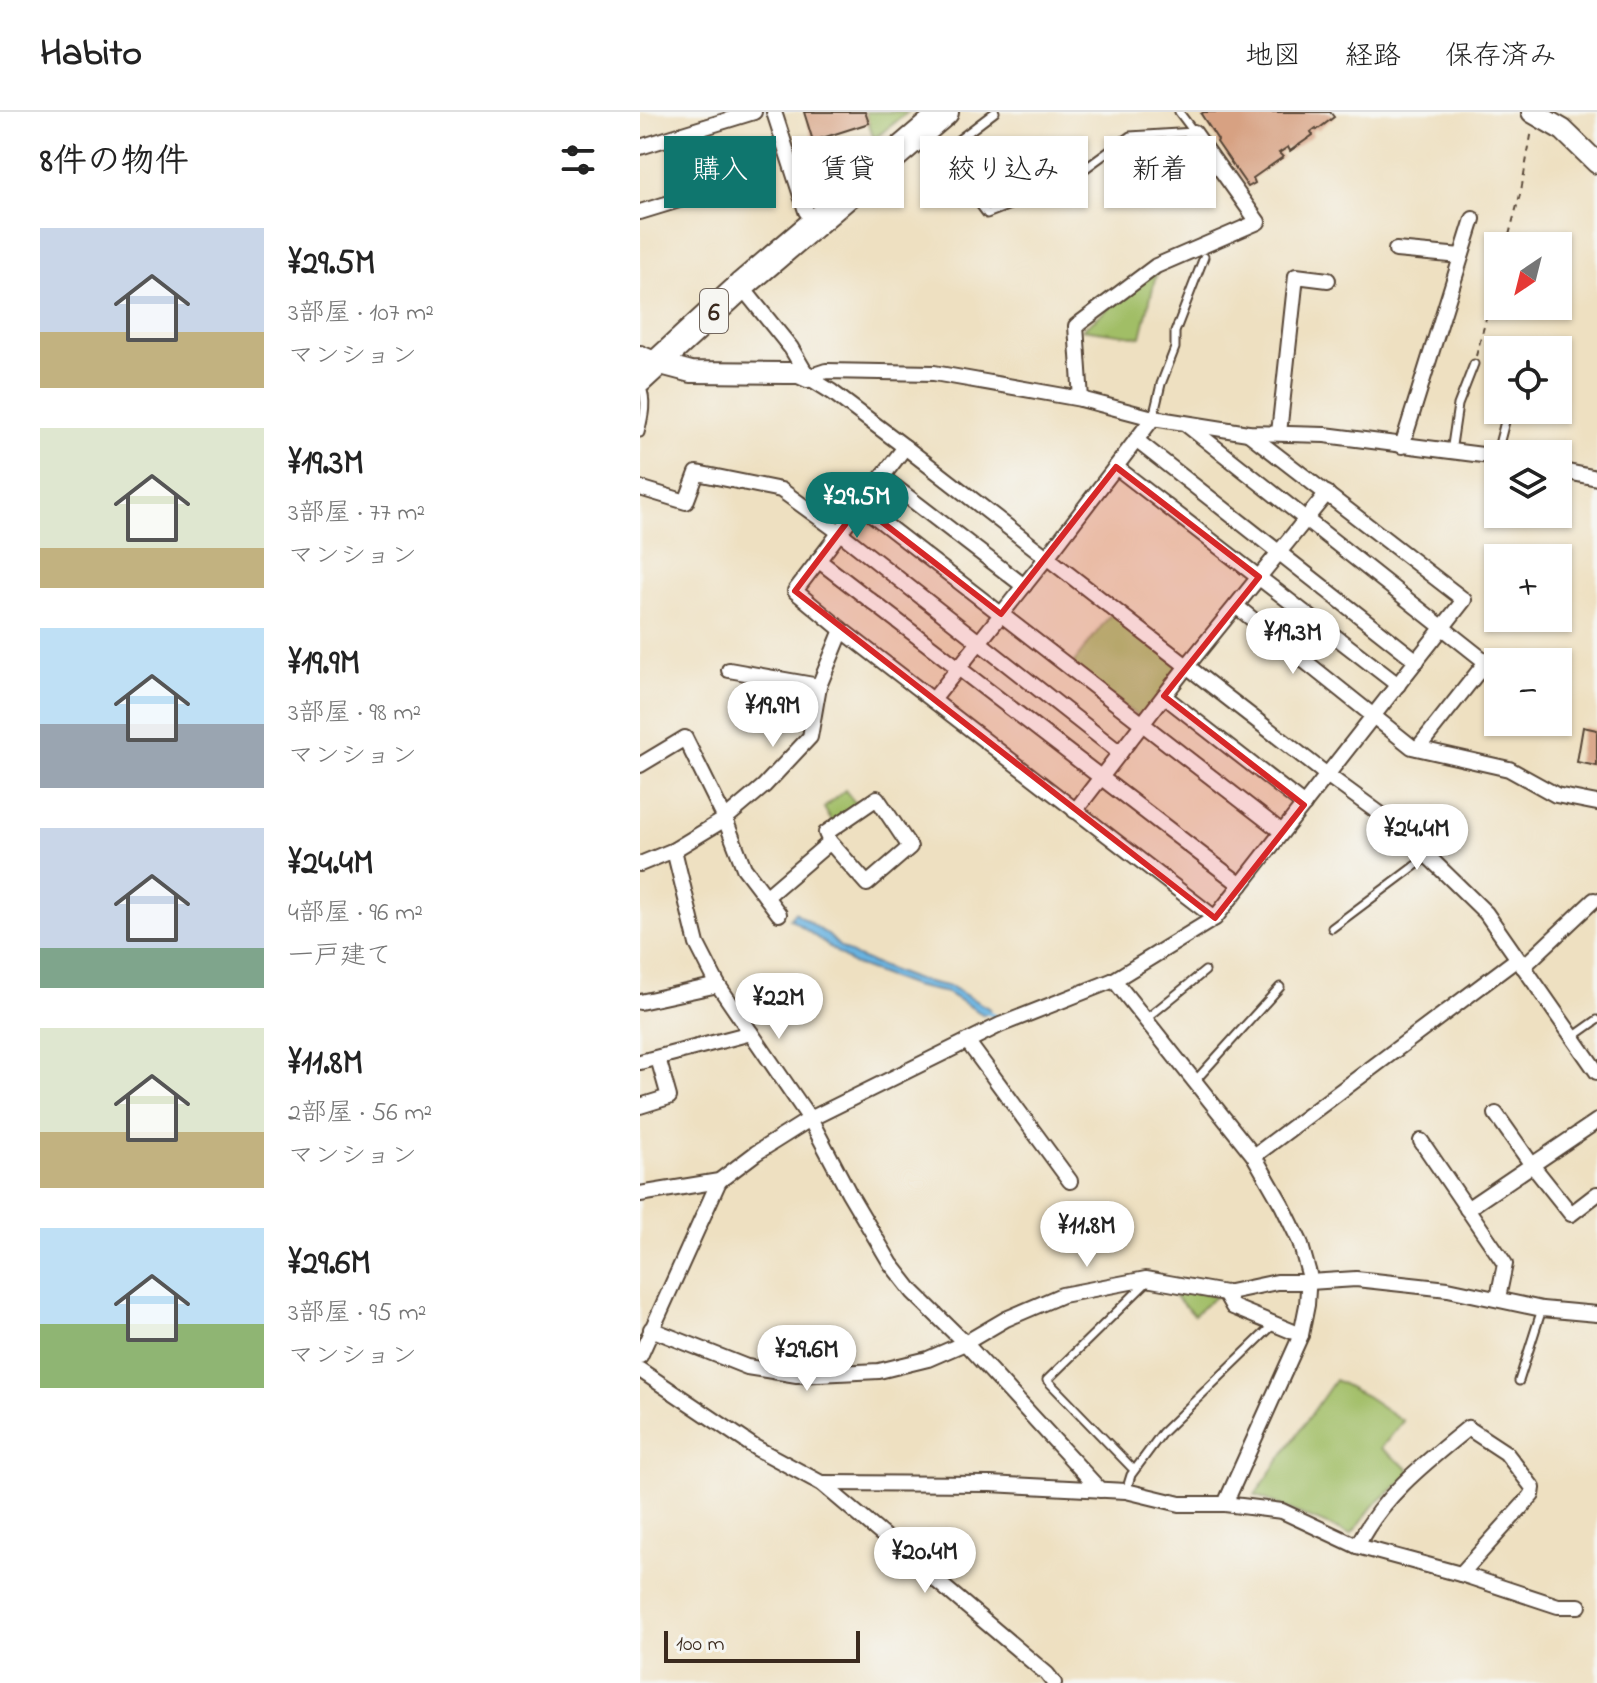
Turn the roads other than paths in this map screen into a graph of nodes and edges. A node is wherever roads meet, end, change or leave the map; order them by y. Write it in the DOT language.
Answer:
graph roads {
  1 [pos="754,112"];
  2 [pos="774,112"];
  3 [pos="945,112"];
  4 [pos="995,112"];
  5 [pos="1179,112"];
  6 [pos="1540,114"];
  7 [pos="1194,132"];
  8 [pos="640,147"];
  9 [pos="1597,163"];
  10 [pos="664,205"];
  11 [pos="640,212"];
  12 [pos="1473,219"];
  13 [pos="816,224"];
  14 [pos="1396,250"];
  15 [pos="1461,256"];
  16 [pos="1204,257"];
  17 [pos="1328,280"];
  18 [pos="741,286"];
  19 [pos="1474,364"];
  20 [pos="644,370"];
  21 [pos="808,377"];
  22 [pos="1081,399"];
  23 [pos="1153,418"];
  24 [pos="1184,423"];
  25 [pos="640,433"];
  26 [pos="1248,433"];
  27 [pos="1279,433"];
  28 [pos="1136,440"];
  29 [pos="1402,446"];
  30 [pos="905,447"];
  31 [pos="1451,452"];
  32 [pos="1484,456"];
  33 [pos="1116,467"];
  34 [pos="1572,473"];
  35 [pos="882,477"];
  36 [pos="1597,478"];
  37 [pos="640,488"];
  38 [pos="1327,493"];
  39 [pos="860,505"];
  40 [pos="1305,520"];
  41 [pos="839,532"];
  42 [pos="1279,552"];
  43 [pos="1047,557"];
  44 [pos="818,560"];
  45 [pos="1259,577"];
  46 [pos="1024,586"];
  47 [pos="1236,606"];
  48 [pos="1001,614"];
  49 [pos="1443,628"];
  50 [pos="842,630"];
  51 [pos="979,642"];
  52 [pos="1417,661"];
  53 [pos="1187,666"];
  54 [pos="958,668"];
  55 [pos="729,670"];
  56 [pos="1398,685"];
  57 [pos="819,686"];
  58 [pos="1164,696"];
  59 [pos="933,700"];
  60 [pos="1374,716"];
  61 [pos="1143,724"];
  62 [pos="1418,748"];
  63 [pos="1120,753"];
  64 [pos="640,765"];
  65 [pos="1327,775"];
  66 [pos="1101,778"];
  67 [pos="1597,803"];
  68 [pos="1304,805"];
  69 [pos="1075,811"];
  70 [pos="725,819"];
  71 [pos="1282,832"];
  72 [pos="830,842"];
  73 [pos="674,850"];
  74 [pos="1428,856"];
  75 [pos="641,862"];
  76 [pos="1241,885"];
  77 [pos="766,897"];
  78 [pos="1594,900"];
  79 [pos="779,914"];
  80 [pos="1215,918"];
  81 [pos="1332,928"];
  82 [pos="1520,963"];
  83 [pos="1205,971"];
  84 [pos="1114,980"];
  85 [pos="718,985"];
  86 [pos="1280,987"];
  87 [pos="640,1002"];
  88 [pos="1146,1019"];
  89 [pos="1597,1020"];
  90 [pos="751,1033"];
  91 [pos="1573,1037"];
  92 [pos="967,1041"];
  93 [pos="658,1058"];
  94 [pos="640,1062"];
  95 [pos="1597,1072"];
  96 [pos="1195,1081"];
  97 [pos="640,1106"];
  98 [pos="1496,1114"];
  99 [pos="810,1119"];
  100 [pos="1597,1121"];
  101 [pos="1421,1141"];
  102 [pos="1254,1156"];
  103 [pos="1532,1165"];
  104 [pos="719,1181"];
  105 [pos="1070,1181"];
  106 [pos="640,1194"];
  107 [pos="1597,1194"];
  108 [pos="1467,1209"];
  109 [pos="1146,1279"];
  110 [pos="1309,1282"];
  111 [pos="1225,1293"];
  112 [pos="1498,1298"];
  113 [pos="1542,1309"];
  114 [pos="1597,1314"];
  115 [pos="1274,1324"];
  116 [pos="651,1329"];
  117 [pos="1301,1335"];
  118 [pos="965,1343"];
  119 [pos="640,1356"];
  120 [pos="640,1370"];
  121 [pos="1519,1381"];
  122 [pos="1134,1470"];
  123 [pos="821,1483"];
  124 [pos="1100,1490"];
  125 [pos="1126,1491"];
  126 [pos="1225,1504"];
  127 [pos="1357,1546"];
  128 [pos="1461,1574"];
  129 [pos="1579,1606"];
  130 [pos="1054,1683"];
  1 -- 8 [label="street"];
  2 -- 13 [label="street"];
  3 -- 13 [label="highway, 6"];
  4 -- 7 [label="lane"];
  5 -- 7 [label="lane"];
  6 -- 9 [label="street"];
  7 -- 22 [label="street"];
  10 -- 11 [label="street"];
  12 -- 15 [label="street"];
  13 -- 18 [label="highway, 6"];
  14 -- 15 [label="street"];
  15 -- 29 [label="street"];
  16 -- 23 [label="lane"];
  17 -- 27 [label="street"];
  18 -- 20 [label="highway, 6"];
  18 -- 21 [label="street"];
  19 -- 31 [label="lane"];
  20 -- 21 [label="street"];
  20 -- 25 [label="lane"];
  21 -- 22 [label="street"];
  21 -- 30 [label="street"];
  22 -- 23 [label="street"];
  23 -- 24 [label="street"];
  23 -- 28 [label="street"];
  24 -- 26 [label="street"];
  24 -- 40 [label="street"];
  26 -- 27 [label="street"];
  26 -- 38 [label="street"];
  27 -- 29 [label="street"];
  28 -- 33 [label="street"];
  28 -- 42 [label="street"];
  29 -- 31 [label="street"];
  30 -- 35 [label="street"];
  30 -- 43 [label="street"];
  31 -- 32 [label="street"];
  33 -- 43 [label="street"];
  33 -- 45 [label="street"];
  34 -- 36 [label="street"];
  35 -- 39 [label="street"];
  35 -- 46 [label="street"];
  37 -- 41 [label="street"];
  38 -- 40 [label="street"];
  38 -- 49 [label="street"];
  39 -- 41 [label="street"];
  39 -- 48 [label="street"];
  40 -- 42 [label="street"];
  40 -- 49 [label="street"];
  41 -- 44 [label="street"];
  41 -- 51 [label="street"];
  42 -- 45 [label="street"];
  42 -- 52 [label="street"];
  43 -- 46 [label="street"];
  43 -- 53 [label="street"];
  44 -- 50 [label="street"];
  44 -- 54 [label="street"];
  45 -- 47 [label="street"];
  45 -- 56 [label="street"];
  46 -- 48 [label="street"];
  47 -- 53 [label="street"];
  47 -- 60 [label="street"];
  48 -- 51 [label="street"];
  48 -- 61 [label="street"];
  49 -- 52 [label="street"];
  49 -- 62 [label="street"];
  50 -- 57 [label="street"];
  50 -- 59 [label="street"];
  51 -- 54 [label="street"];
  51 -- 63 [label="street"];
  52 -- 56 [label="street"];
  53 -- 58 [label="street"];
  53 -- 65 [label="street"];
  54 -- 59 [label="street"];
  54 -- 66 [label="street"];
  55 -- 57 [label="street"];
  56 -- 60 [label="street"];
  57 -- 70 [label="street"];
  58 -- 61 [label="street"];
  58 -- 68 [label="street"];
  59 -- 69 [label="street"];
  60 -- 62 [label="street"];
  60 -- 65 [label="street"];
  61 -- 63 [label="street"];
  61 -- 71 [label="street"];
  62 -- 67 [label="street"];
  63 -- 66 [label="street"];
  64 -- 70 [label="street"];
  65 -- 68 [label="street"];
  65 -- 74 [label="street"];
  66 -- 69 [label="street"];
  66 -- 76 [label="street"];
  68 -- 71 [label="street"];
  69 -- 80 [label="street"];
  70 -- 73 [label="street"];
  70 -- 77 [label="street"];
  71 -- 76 [label="street"];
  72 -- 72 [label="street"];
  72 -- 77 [label="street"];
  73 -- 75 [label="street"];
  73 -- 85 [label="street"];
  74 -- 81 [label="lane"];
  74 -- 82 [label="street"];
  76 -- 80 [label="street"];
  77 -- 79 [label="street"];
  78 -- 82 [label="street"];
  80 -- 84 [label="street"];
  82 -- 91 [label="street"];
  82 -- 102 [label="street"];
  83 -- 88 [label="lane"];
  84 -- 88 [label="street"];
  84 -- 92 [label="street"];
  85 -- 87 [label="street"];
  85 -- 90 [label="street"];
  86 -- 96 [label="lane"];
  88 -- 96 [label="street"];
  89 -- 91 [label="lane"];
  90 -- 93 [label="street"];
  90 -- 99 [label="street"];
  91 -- 95 [label="street"];
  92 -- 99 [label="street"];
  92 -- 105 [label="street"];
  93 -- 94 [label="street"];
  93 -- 97 [label="street"];
  96 -- 102 [label="street"];
  98 -- 103 [label="street"];
  99 -- 104 [label="street"];
  99 -- 118 [label="street"];
  100 -- 103 [label="street"];
  101 -- 108 [label="street"];
  102 -- 110 [label="street"];
  103 -- 107 [label="street"];
  103 -- 108 [label="street"];
  104 -- 106 [label="street"];
  104 -- 116 [label="street"];
  108 -- 112 [label="street"];
  109 -- 111 [label="street"];
  109 -- 118 [label="street"];
  109 -- 122 [label="lane"];
  110 -- 111 [label="street"];
  110 -- 112 [label="street"];
  110 -- 117 [label="street"];
  111 -- 115 [label="street"];
  112 -- 113 [label="street"];
  113 -- 114 [label="street"];
  113 -- 121 [label="lane"];
  115 -- 117 [label="street"];
  115 -- 122 [label="lane"];
  116 -- 118 [label="street"];
  116 -- 119 [label="street"];
  117 -- 126 [label="street"];
  118 -- 124 [label="street"];
  120 -- 123 [label="street"];
  122 -- 125 [label="lane"];
  123 -- 124 [label="street"];
  123 -- 130 [label="street"];
  124 -- 125 [label="street"];
  125 -- 126 [label="street"];
  126 -- 127 [label="street"];
  127 -- 128 [label="street"];
  127 -- 128 [label="street"];
  128 -- 129 [label="street"];
}
